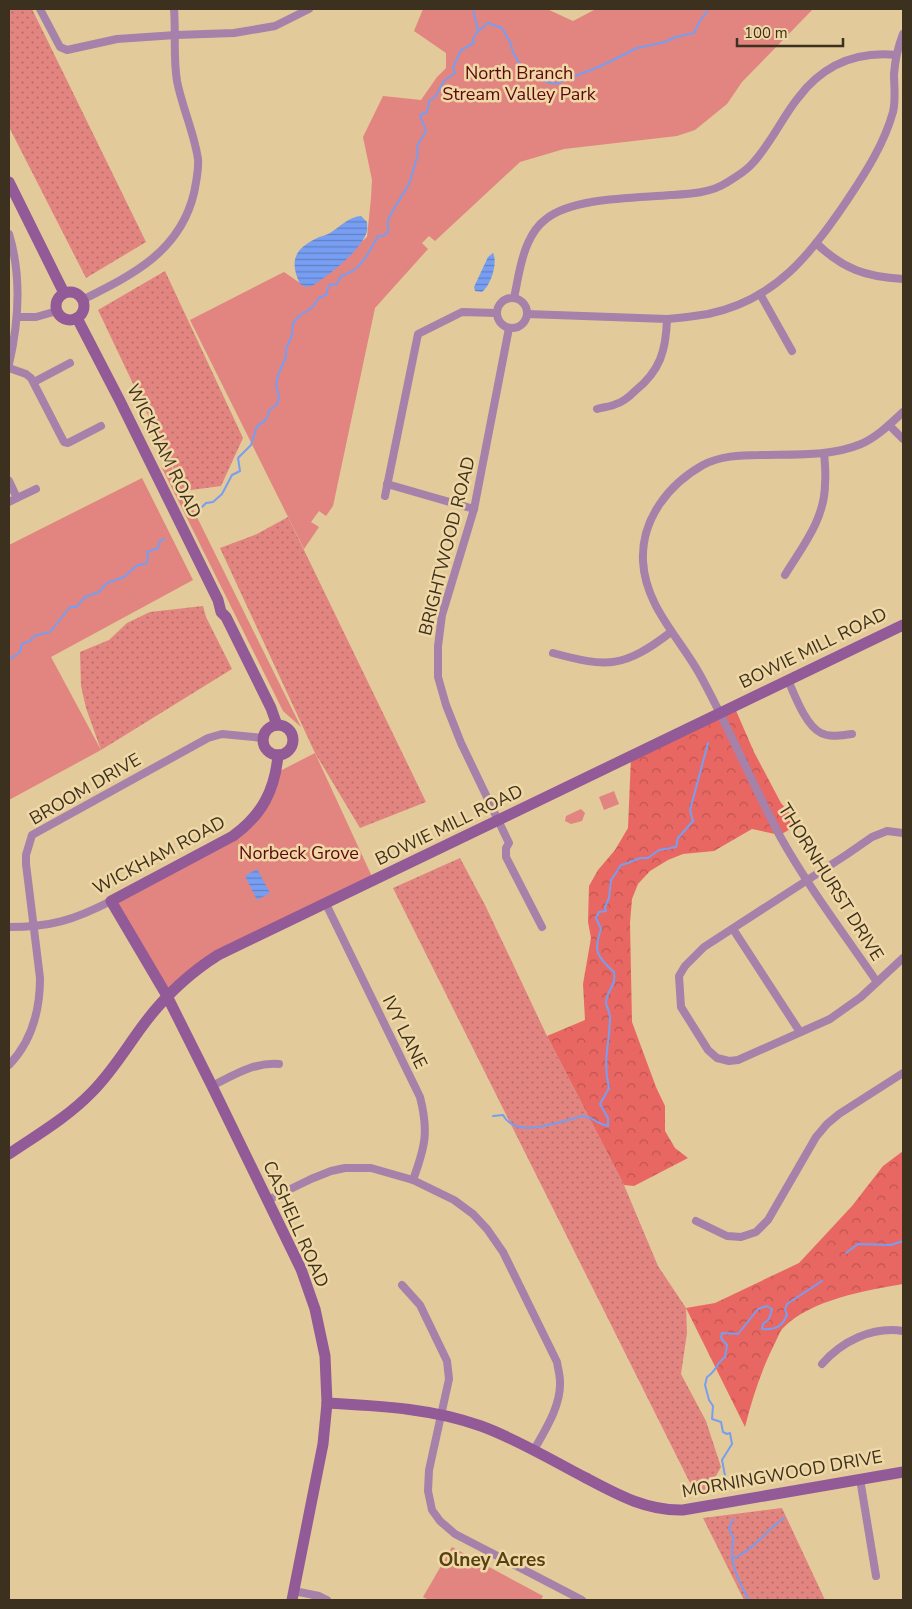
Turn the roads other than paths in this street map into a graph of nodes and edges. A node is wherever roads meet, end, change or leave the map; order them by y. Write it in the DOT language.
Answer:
graph roads {
  1 [pos="40,9"];
  2 [pos="174,9"];
  3 [pos="309,9"];
  4 [pos="903,34"];
  5 [pos="176,35"];
  6 [pos="896,55"];
  7 [pos="9,182"];
  8 [pos="9,234"];
  9 [pos="816,243"];
  10 [pos="11,254"];
  11 [pos="903,279"];
  12 [pos="64,293"];
  13 [pos="760,294"];
  14 [pos="514,298"];
  15 [pos="82,300"];
  16 [pos="57,312"];
  17 [pos="496,313"];
  18 [pos="527,314"];
  19 [pos="17,317"];
  20 [pos="77,318"];
  21 [pos="667,319"];
  22 [pos="509,328"];
  23 [pos="792,350"];
  24 [pos="70,363"];
  25 [pos="9,364"];
  26 [pos="9,368"];
  27 [pos="34,382"];
  28 [pos="597,409"];
  29 [pos="903,412"];
  30 [pos="890,425"];
  31 [pos="101,426"];
  32 [pos="903,439"];
  33 [pos="824,453"];
  34 [pos="9,481"];
  35 [pos="387,484"];
  36 [pos="36,489"];
  37 [pos="385,496"];
  38 [pos="17,498"];
  39 [pos="9,502"];
  40 [pos="474,509"];
  41 [pos="785,575"];
  42 [pos="903,625"];
  43 [pos="671,632"];
  44 [pos="553,653"];
  45 [pos="788,680"];
  46 [pos="720,713"];
  47 [pos="277,725"];
  48 [pos="852,734"];
  49 [pos="263,738"];
  50 [pos="278,755"];
  51 [pos="498,820"];
  52 [pos="903,833"];
  53 [pos="808,880"];
  54 [pos="128,893"];
  55 [pos="111,901"];
  56 [pos="325,902"];
  57 [pos="122,919"];
  58 [pos="9,927"];
  59 [pos="34,927"];
  60 [pos="542,927"];
  61 [pos="733,929"];
  62 [pos="903,958"];
  63 [pos="877,982"];
  64 [pos="167,996"];
  65 [pos="800,1032"];
  66 [pos="279,1064"];
  67 [pos="9,1065"];
  68 [pos="903,1073"];
  69 [pos="212,1086"];
  70 [pos="9,1154"];
  71 [pos="414,1180"];
  72 [pos="268,1200"];
  73 [pos="696,1221"];
  74 [pos="402,1285"];
  75 [pos="903,1331"];
  76 [pos="822,1364"];
  77 [pos="327,1404"];
  78 [pos="442,1414"];
  79 [pos="534,1450"];
  80 [pos="903,1472"];
  81 [pos="860,1479"];
  82 [pos="876,1576"];
  83 [pos="293,1596"];
  84 [pos="327,1600"];
  85 [pos="582,1600"];
  1 -- 5 [label="street"];
  2 -- 5 [label="street"];
  3 -- 5 [label="street"];
  4 -- 6 [label="street"];
  5 -- 15 [label="street"];
  6 -- 9 [label="street"];
  6 -- 14 [label="street"];
  7 -- 12 [label="street"];
  8 -- 10 [label="street"];
  9 -- 11 [label="street"];
  9 -- 13 [label="street"];
  10 -- 19 [label="street"];
  12 -- 15 [label="street"];
  12 -- 16 [label="street"];
  13 -- 21 [label="street"];
  13 -- 23 [label="street"];
  14 -- 17 [label="street"];
  14 -- 18 [label="street"];
  15 -- 20 [label="street"];
  16 -- 19 [label="street"];
  16 -- 20 [label="street"];
  17 -- 22 [label="street"];
  17 -- 35 [label="street"];
  18 -- 21 [label="street"];
  18 -- 22 [label="street"];
  19 -- 25 [label="street"];
  20 -- 47 [label="street, WICKHAM ROAD"];
  21 -- 28 [label="street"];
  22 -- 40 [label="street, BRIGHTWOOD ROAD"];
  24 -- 27 [label="street"];
  26 -- 27 [label="street"];
  27 -- 31 [label="street"];
  29 -- 30 [label="street, THORNHURST DRIVE"];
  30 -- 32 [label="street"];
  30 -- 33 [label="street, THORNHURST DRIVE"];
  33 -- 41 [label="street"];
  33 -- 43 [label="street, THORNHURST DRIVE"];
  34 -- 38 [label="street"];
  35 -- 37 [label="street"];
  35 -- 40 [label="street"];
  36 -- 38 [label="street"];
  38 -- 39 [label="street"];
  40 -- 51 [label="street, BRIGHTWOOD ROAD"];
  42 -- 45 [label="street, BOWIE MILL ROAD"];
  43 -- 44 [label="street"];
  43 -- 46 [label="street, THORNHURST DRIVE"];
  45 -- 46 [label="street, BOWIE MILL ROAD"];
  45 -- 48 [label="street"];
  46 -- 51 [label="street, BOWIE MILL ROAD"];
  46 -- 53 [label="street, THORNHURST DRIVE"];
  47 -- 49 [label="street"];
  47 -- 50 [label="street"];
  49 -- 50 [label="street"];
  49 -- 59 [label="street, BROOM DRIVE"];
  50 -- 54 [label="street, WICKHAM ROAD"];
  51 -- 56 [label="street, BOWIE MILL ROAD"];
  51 -- 60 [label="street, BRIGHTWOOD ROAD"];
  52 -- 53 [label="street"];
  53 -- 61 [label="street"];
  53 -- 63 [label="street, THORNHURST DRIVE"];
  54 -- 55 [label="street, WICKHAM ROAD"];
  54 -- 57 [label="street"];
  55 -- 57 [label="street, CASHELL ROAD"];
  55 -- 59 [label="street, WICKHAM ROAD"];
  56 -- 64 [label="street, BOWIE MILL ROAD"];
  56 -- 71 [label="street, IVY LANE"];
  57 -- 64 [label="street, CASHELL ROAD"];
  58 -- 59 [label="street, WICKHAM ROAD"];
  59 -- 67 [label="street, BROOM DRIVE"];
  61 -- 65 [label="street"];
  61 -- 65 [label="street"];
  62 -- 63 [label="street"];
  63 -- 65 [label="street"];
  64 -- 69 [label="street, CASHELL ROAD"];
  64 -- 70 [label="street, BOWIE MILL ROAD"];
  66 -- 69 [label="street"];
  68 -- 73 [label="street"];
  69 -- 72 [label="street, CASHELL ROAD"];
  71 -- 72 [label="street"];
  71 -- 79 [label="street"];
  72 -- 77 [label="street, CASHELL ROAD"];
  74 -- 78 [label="street"];
  75 -- 76 [label="street"];
  77 -- 78 [label="street, MORNINGWOOD DRIVE"];
  77 -- 83 [label="street, CASHELL ROAD"];
  78 -- 79 [label="street, MORNINGWOOD DRIVE"];
  78 -- 85 [label="street"];
  79 -- 81 [label="street, MORNINGWOOD DRIVE"];
  80 -- 81 [label="street, MORNINGWOOD DRIVE"];
  81 -- 82 [label="street"];
  83 -- 84 [label="street"];
}
